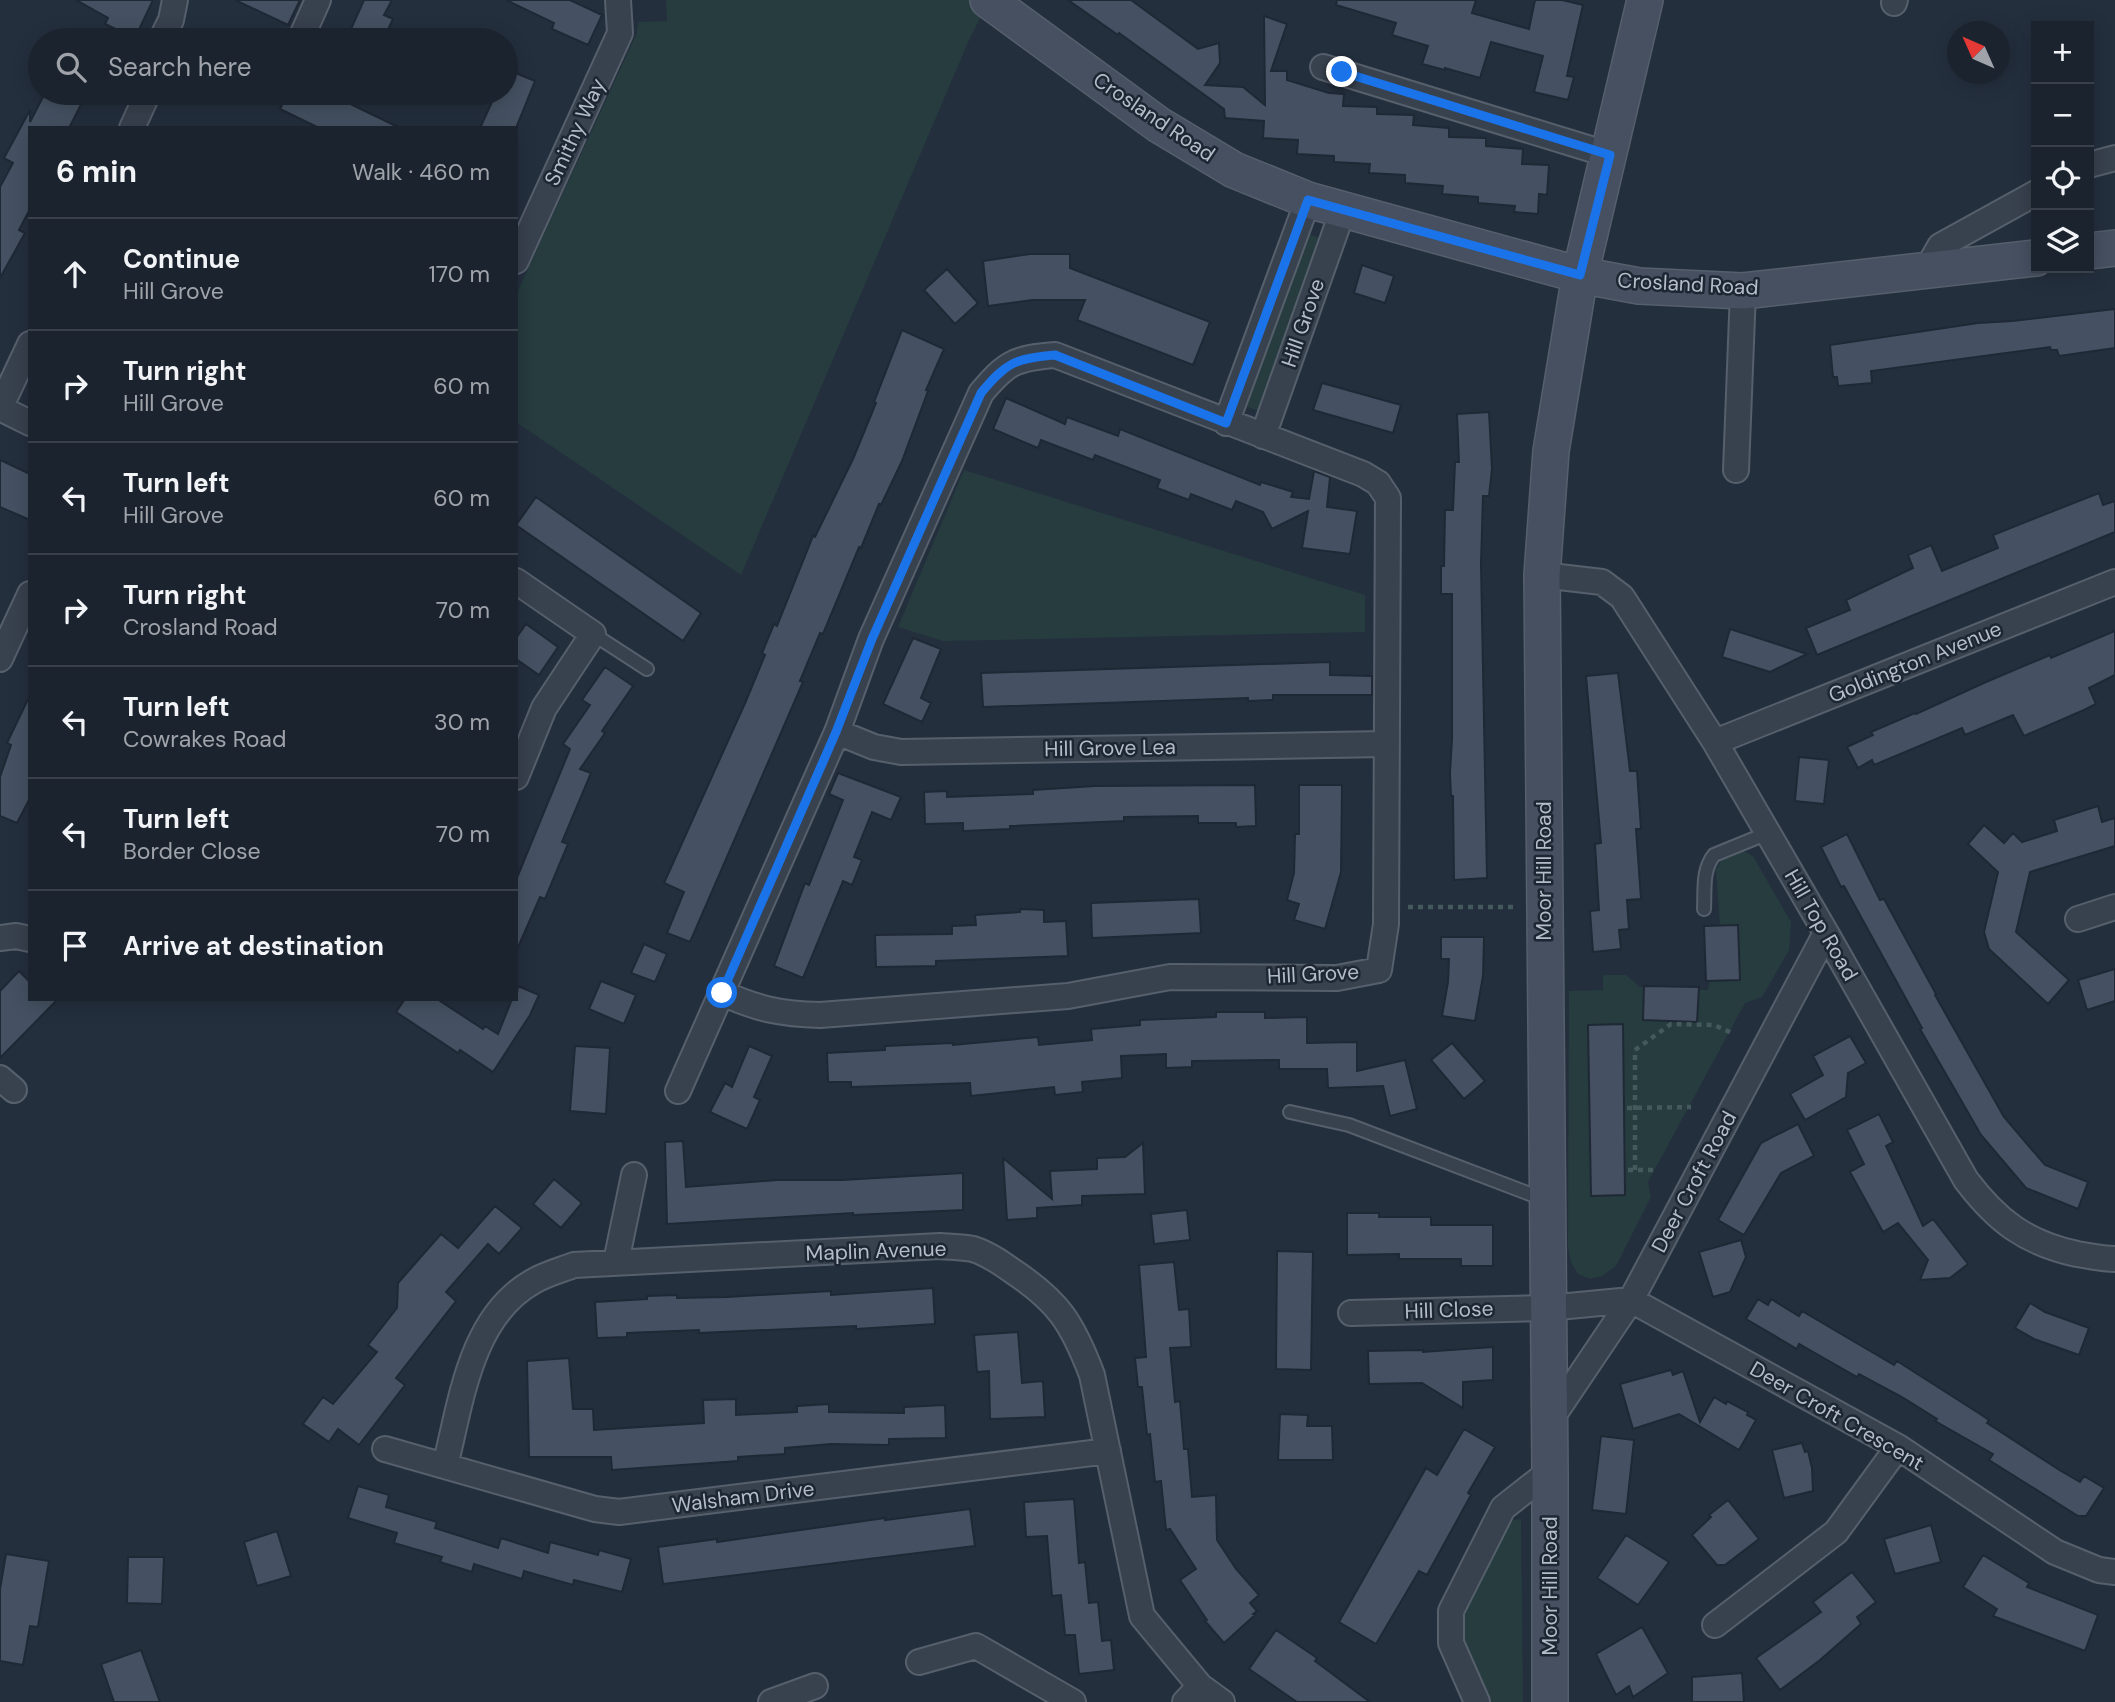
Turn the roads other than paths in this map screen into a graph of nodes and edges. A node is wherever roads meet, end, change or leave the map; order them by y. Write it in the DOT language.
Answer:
graph roads {
  1 [pos="175,0"];
  2 [pos="318,0"];
  3 [pos="618,0"];
  4 [pos="988,0"];
  5 [pos="1645,0"];
  6 [pos="167,28"];
  7 [pos="305,28"];
  8 [pos="1323,67"];
  9 [pos="143,105"];
  10 [pos="133,126"];
  11 [pos="1610,155"];
  12 [pos="2115,158"];
  13 [pos="2094,163"];
  14 [pos="2031,196"];
  15 [pos="1308,200"];
  16 [pos="1343,210"];
  17 [pos="2115,248"];
  18 [pos="2094,250"];
  19 [pos="518,257"];
  20 [pos="2031,259"];
  21 [pos="1926,271"];
  22 [pos="1580,275"];
  23 [pos="1743,291"];
  24 [pos="28,348"];
  25 [pos="0,408"];
  26 [pos="28,422"];
  27 [pos="1226,423"];
  28 [pos="1263,436"];
  29 [pos="1736,470"];
  30 [pos="1542,575"];
  31 [pos="518,582"];
  32 [pos="2115,582"];
  33 [pos="28,598"];
  34 [pos="593,634"];
  35 [pos="0,659"];
  36 [pos="647,669"];
  37 [pos="836,732"];
  38 [pos="1715,743"];
  39 [pos="1386,744"];
  40 [pos="518,772"];
  41 [pos="1768,833"];
  42 [pos="2115,907"];
  43 [pos="1704,909"];
  44 [pos="2078,919"];
  45 [pos="1826,933"];
  46 [pos="0,938"];
  47 [pos="28,939"];
  48 [pos="722,993"];
  49 [pos="678,1091"];
  50 [pos="1290,1112"];
  51 [pos="634,1175"];
  52 [pos="1547,1200"];
  53 [pos="2115,1259"];
  54 [pos="616,1262"];
  55 [pos="1631,1300"];
  56 [pos="1548,1308"];
  57 [pos="1351,1313"];
  58 [pos="1548,1423"];
  59 [pos="1898,1447"];
  60 [pos="385,1449"];
  61 [pos="1108,1451"];
  62 [pos="445,1466"];
  63 [pos="1550,1471"];
  64 [pos="2115,1572"];
  65 [pos="1715,1625"];
  66 [pos="919,1662"];
  67 [pos="815,1686"];
  68 [pos="1193,1694"];
  69 [pos="771,1702"];
  70 [pos="1073,1702"];
  71 [pos="1222,1702"];
  72 [pos="1477,1702"];
  73 [pos="1550,1702"];
  1 -- 6 [label="street"];
  2 -- 7 [label="street"];
  3 -- 19 [label="street, Smithy Way"];
  4 -- 15 [label="street, Crosland Road"];
  5 -- 11 [label="street, Moor Hill Road"];
  8 -- 11 [label="street"];
  9 -- 10 [label="street"];
  11 -- 22 [label="street, Moor Hill Road"];
  12 -- 13 [label="street"];
  14 -- 21 [label="street"];
  15 -- 16 [label="street, Crosland Road"];
  15 -- 27 [label="street, Hill Grove"];
  16 -- 22 [label="street, Crosland Road"];
  16 -- 28 [label="street, Hill Grove"];
  17 -- 18 [label="street"];
  20 -- 21 [label="street, Crosland Road"];
  21 -- 23 [label="street, Crosland Road"];
  22 -- 23 [label="street, Crosland Road"];
  22 -- 30 [label="street, Moor Hill Road"];
  23 -- 29 [label="street"];
  24 -- 25 [label="street"];
  25 -- 26 [label="street"];
  27 -- 28 [label="street, Hill Grove"];
  27 -- 37 [label="street, Hill Grove"];
  28 -- 39 [label="street, Hill Grove"];
  30 -- 38 [label="street, Hill Top Road"];
  30 -- 52 [label="street, Moor Hill Road"];
  31 -- 34 [label="street"];
  32 -- 38 [label="street, Goldington Avenue"];
  33 -- 35 [label="street"];
  34 -- 36 [label="lane"];
  34 -- 40 [label="street"];
  37 -- 39 [label="street, Hill Grove Lea"];
  37 -- 48 [label="street, Hill Grove"];
  38 -- 41 [label="street, Hill Top Road"];
  39 -- 48 [label="street, Hill Grove"];
  41 -- 43 [label="lane"];
  41 -- 45 [label="street, Hill Top Road"];
  42 -- 44 [label="street"];
  45 -- 53 [label="street, Hill Top Road"];
  45 -- 55 [label="street, Deer Croft Road"];
  46 -- 47 [label="street"];
  48 -- 49 [label="street, Hill Grove"];
  50 -- 52 [label="lane"];
  51 -- 54 [label="street"];
  52 -- 56 [label="street, Moor Hill Road"];
  54 -- 61 [label="street, Maplin Avenue"];
  54 -- 62 [label="street, Maplin Avenue"];
  55 -- 56 [label="street"];
  55 -- 58 [label="street, Deer Croft Road"];
  55 -- 59 [label="street, Deer Croft Crescent"];
  56 -- 57 [label="street, Hill Close"];
  56 -- 58 [label="street, Moor Hill Road"];
  58 -- 63 [label="street, Moor Hill Road"];
  59 -- 64 [label="street, Deer Croft Crescent"];
  59 -- 65 [label="street"];
  60 -- 62 [label="street, Walsham Drive"];
  61 -- 62 [label="street, Walsham Drive"];
  61 -- 68 [label="street, Maplin Avenue"];
  63 -- 72 [label="street, Moor Hill Road"];
  63 -- 73 [label="street, Moor Hill Road"];
  66 -- 70 [label="street"];
  67 -- 69 [label="street"];
  68 -- 71 [label="street, Maplin Avenue"];
}
